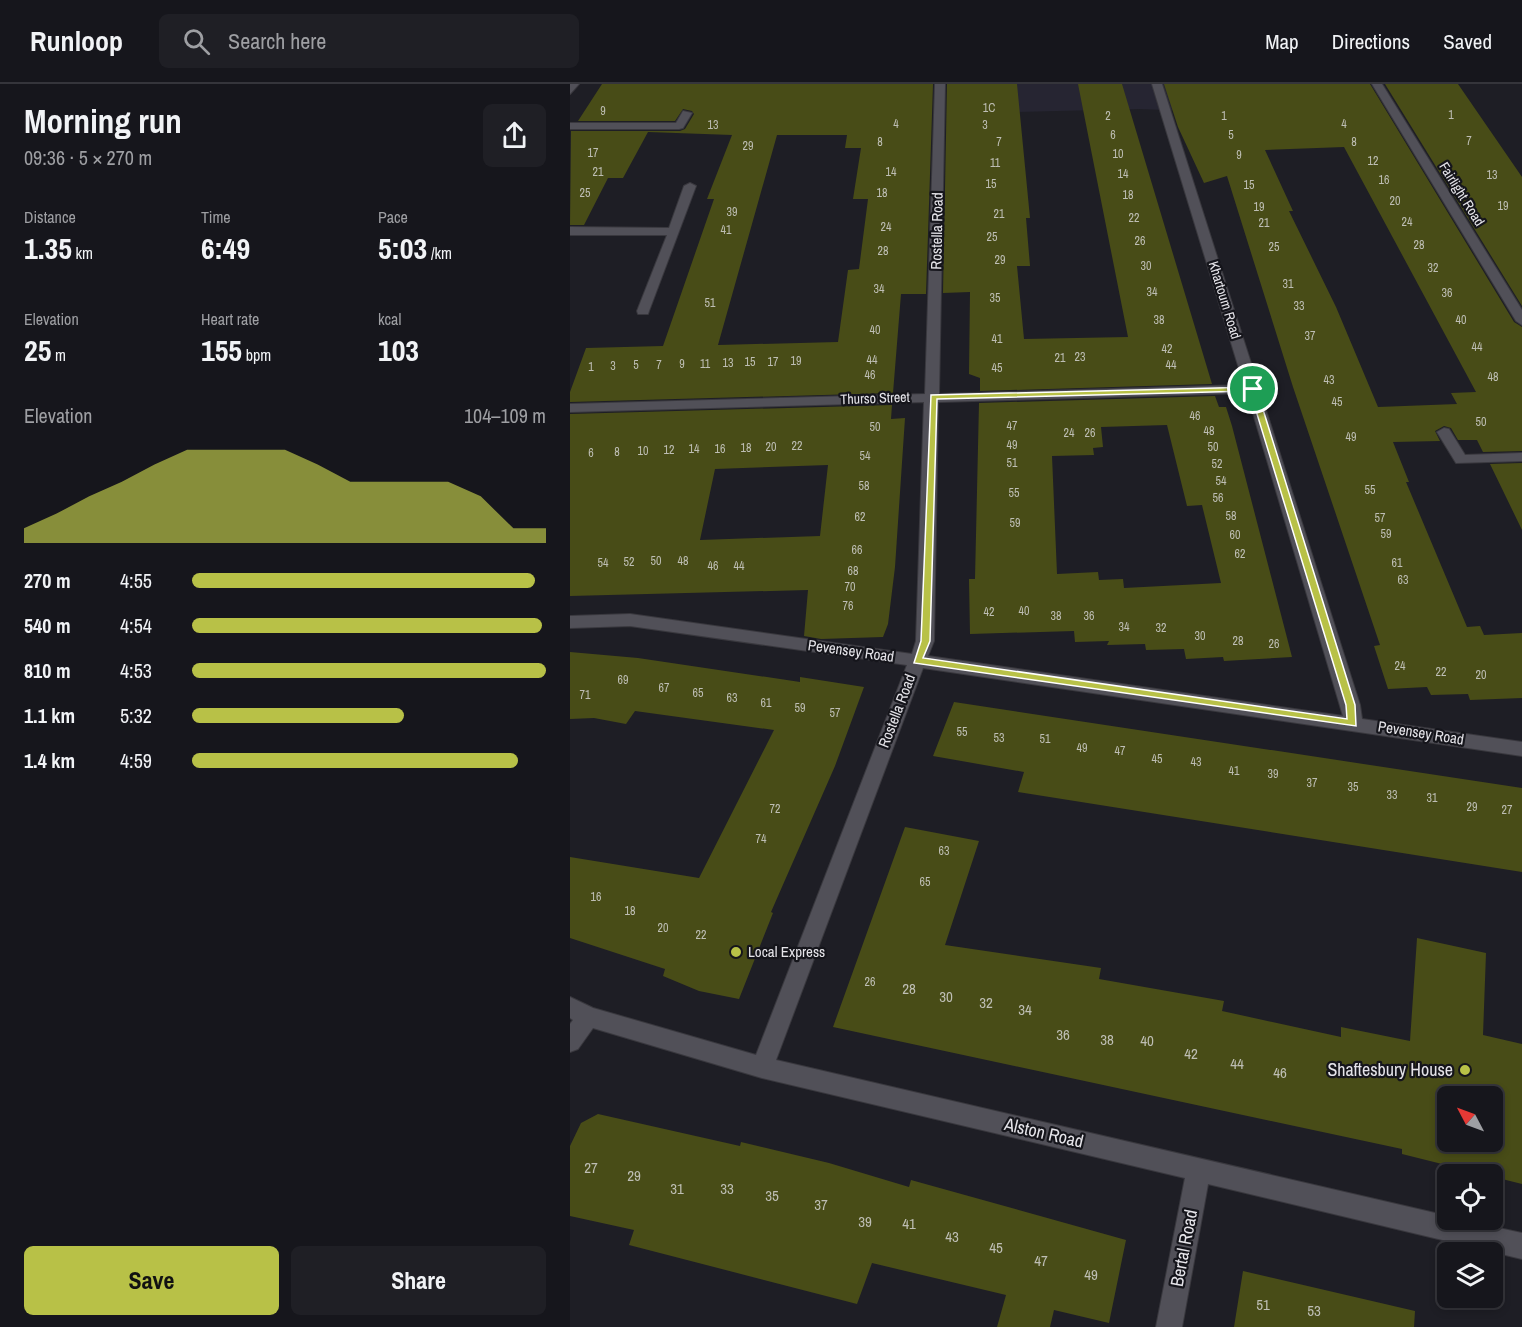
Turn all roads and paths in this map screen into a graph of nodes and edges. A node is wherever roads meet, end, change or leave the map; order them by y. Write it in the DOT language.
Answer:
graph roads {
  1 [pos="574,84"];
  2 [pos="940,84"];
  3 [pos="1157,84"];
  4 [pos="1377,84"];
  5 [pos="570,91"];
  6 [pos="687,113"];
  7 [pos="570,126"];
  8 [pos="690,186"];
  9 [pos="570,231"];
  10 [pos="674,232"];
  11 [pos="643,311"];
  12 [pos="1522,321"];
  13 [pos="1253,389"];
  14 [pos="933,397"];
  15 [pos="570,408"];
  16 [pos="1444,432"];
  17 [pos="1522,457"];
  18 [pos="570,622"];
  19 [pos="917,660"];
  20 [pos="1353,723"];
  21 [pos="1522,749"];
  22 [pos="579,1012"];
  23 [pos="570,1042"];
  24 [pos="762,1067"];
  25 [pos="1199,1169"];
  26 [pos="1522,1246"];
  27 [pos="1169,1327"];
  1 -- 5 [label="street"];
  2 -- 14 [label="street, Rostella Road"];
  3 -- 13 [label="street, Khartoum Road"];
  4 -- 12 [label="street, Fairlight Road"];
  6 -- 7 [label="street"];
  8 -- 10 [label="street"];
  9 -- 10 [label="street"];
  10 -- 11 [label="street"];
  13 -- 14 [label="street, Thurso Street"];
  13 -- 20 [label="street, Khartoum Road"];
  14 -- 15 [label="street, Thurso Street"];
  14 -- 19 [label="street, Rostella Road"];
  16 -- 17 [label="street"];
  18 -- 19 [label="street, Pevensey Road"];
  19 -- 20 [label="street, Pevensey Road"];
  19 -- 24 [label="street, Rostella Road"];
  20 -- 21 [label="street, Pevensey Road"];
  22 -- 23 [label="street"];
  22 -- 24 [label="street, Alston Road"];
  24 -- 25 [label="street, Alston Road"];
  25 -- 26 [label="street, Alston Road"];
  25 -- 27 [label="street, Bertal Road"];
}
